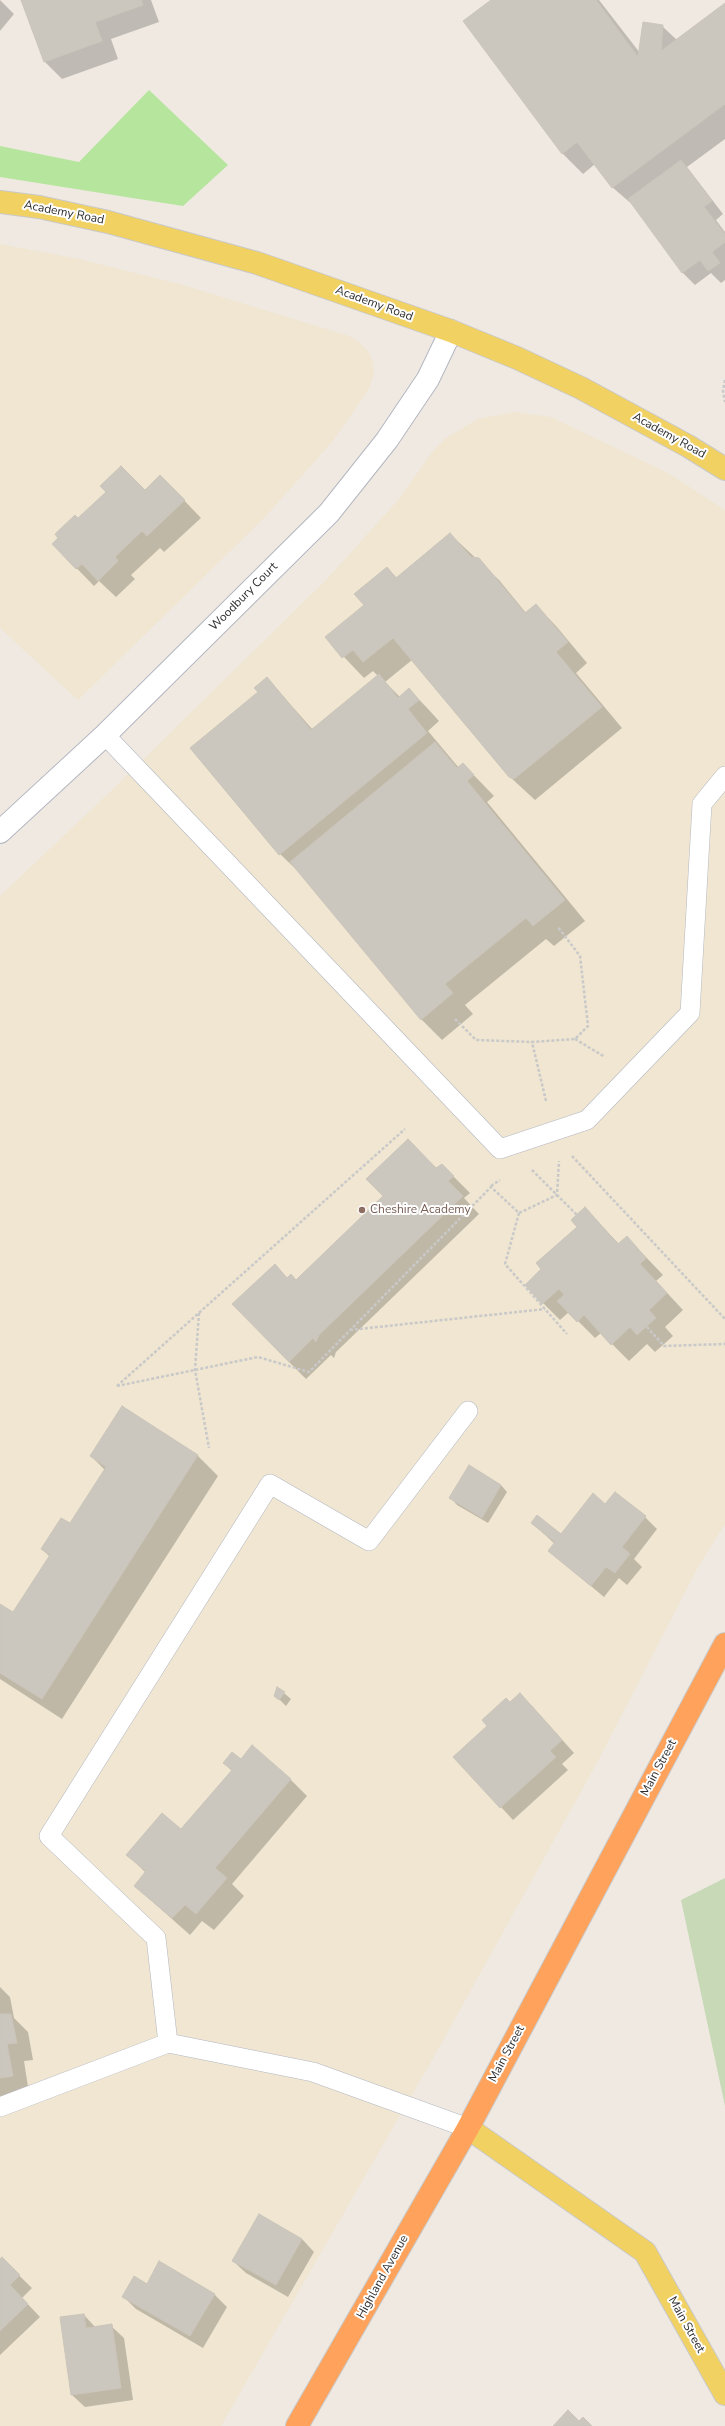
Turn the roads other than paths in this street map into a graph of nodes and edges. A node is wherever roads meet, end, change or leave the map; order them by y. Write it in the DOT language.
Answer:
graph roads {
  1 [pos="0,202"];
  2 [pos="451,331"];
  3 [pos="725,469"];
  4 [pos="105,735"];
  5 [pos="725,776"];
  6 [pos="0,832"];
  7 [pos="468,1411"];
  8 [pos="725,1644"];
  9 [pos="168,2043"];
  10 [pos="0,2108"];
  11 [pos="468,2128"];
  12 [pos="725,2394"];
  13 [pos="297,2426"];
  1 -- 2 [label="main road, Academy Road"];
  2 -- 3 [label="main road, Academy Road"];
  2 -- 4 [label="street, Woodbury Court"];
  4 -- 5 [label="lane"];
  4 -- 6 [label="street, Woodbury Court"];
  7 -- 9 [label="lane"];
  8 -- 11 [label="highway, Main Street"];
  9 -- 10 [label="lane"];
  9 -- 11 [label="lane"];
  11 -- 12 [label="main road, Main Street"];
  11 -- 13 [label="highway, Highland Avenue"];
}
